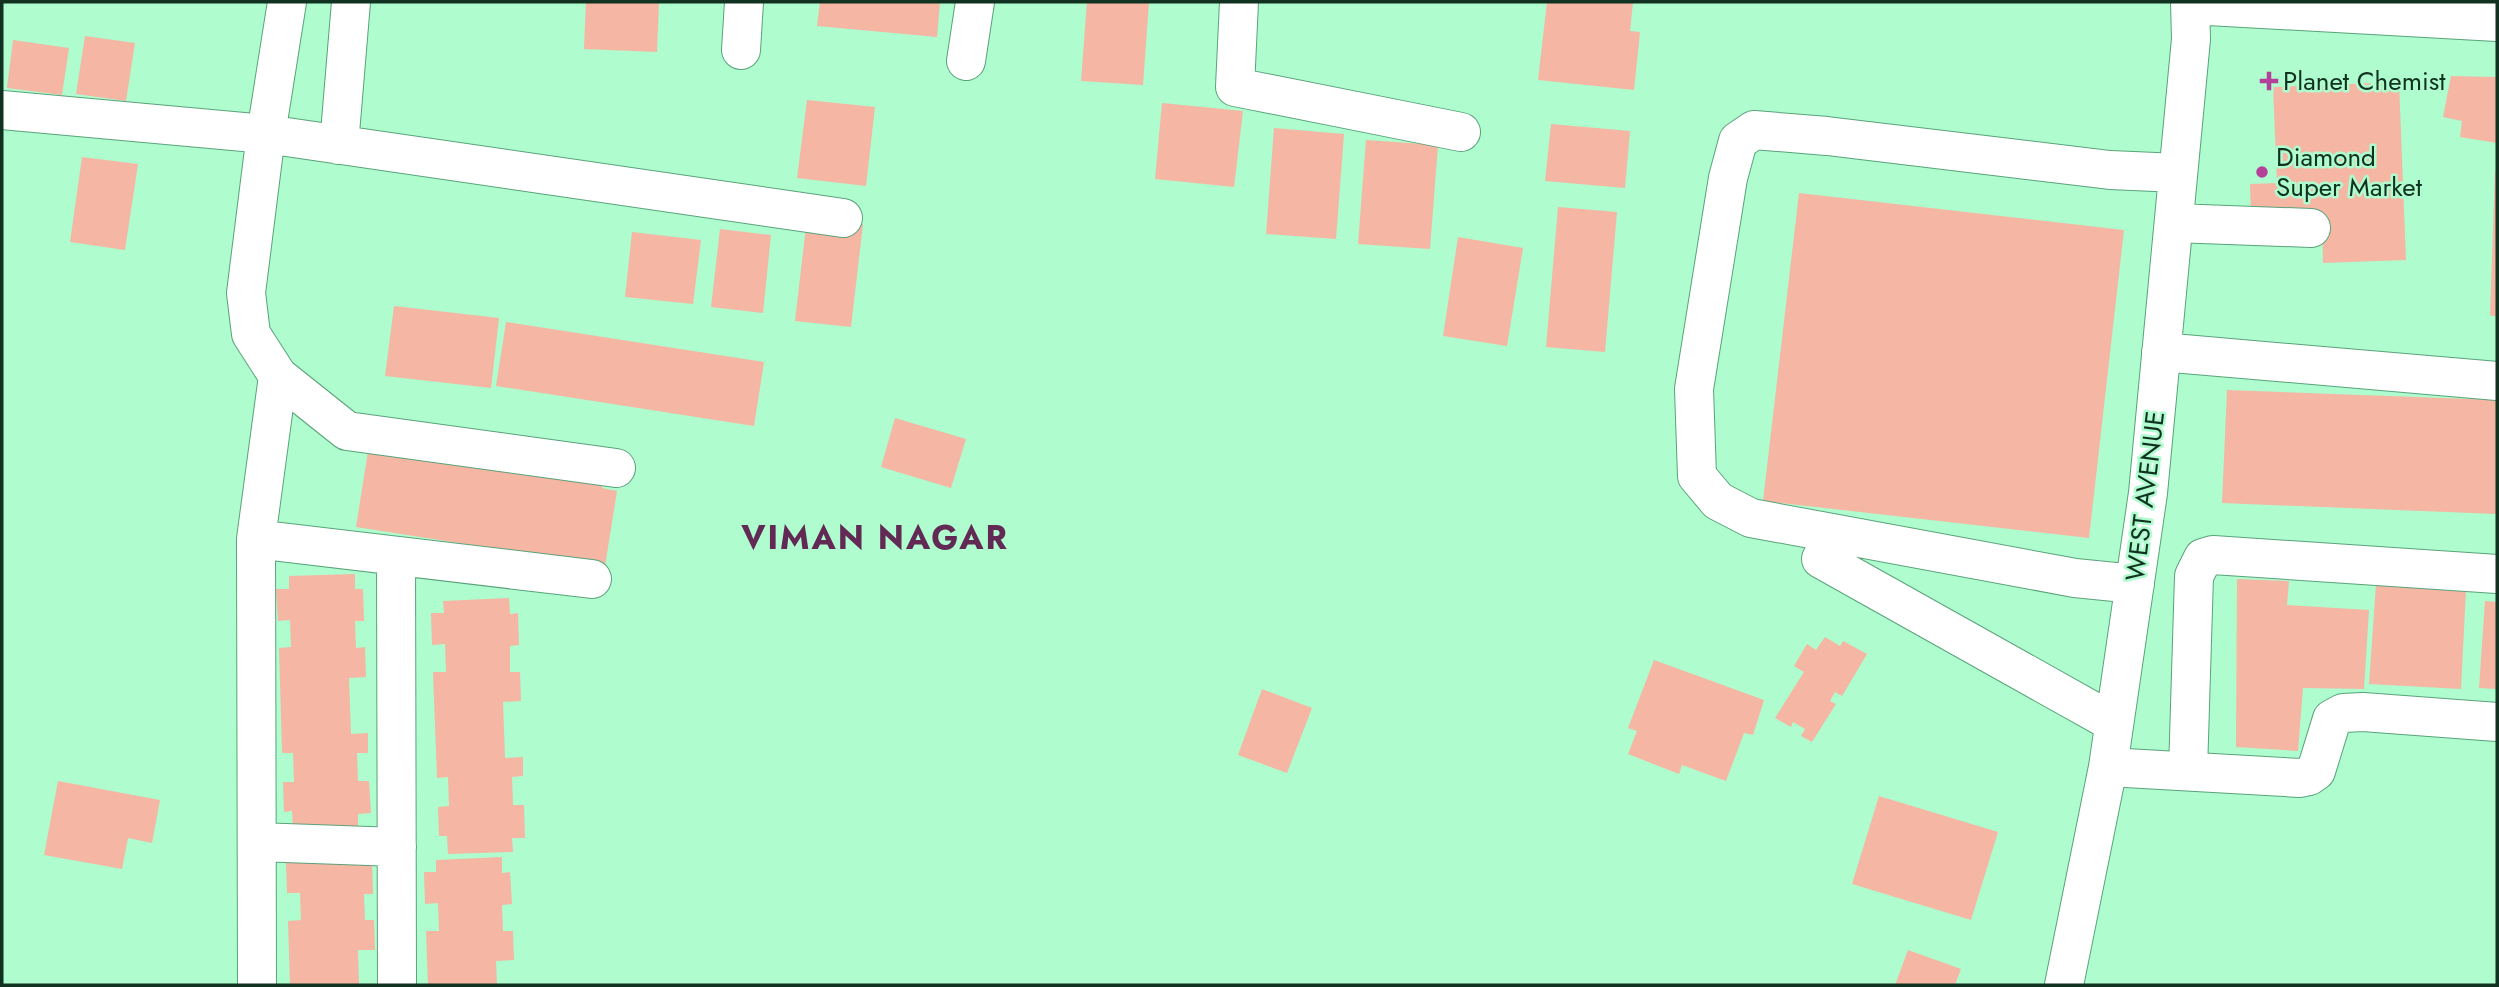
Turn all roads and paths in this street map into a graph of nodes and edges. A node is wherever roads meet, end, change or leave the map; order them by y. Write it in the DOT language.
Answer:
graph roads {
  1 [pos="287,2"];
  2 [pos="351,2"];
  3 [pos="744,2"];
  4 [pos="975,2"];
  5 [pos="1239,2"];
  6 [pos="2190,3"];
  7 [pos="2497,22"];
  8 [pos="741,50"];
  9 [pos="966,61"];
  10 [pos="2,110"];
  11 [pos="1461,132"];
  12 [pos="266,134"];
  13 [pos="339,145"];
  14 [pos="2178,173"];
  15 [pos="843,218"];
  16 [pos="2174,223"];
  17 [pos="2311,228"];
  18 [pos="2161,352"];
  19 [pos="278,376"];
  20 [pos="2497,381"];
  21 [pos="616,468"];
  22 [pos="256,539"];
  23 [pos="396,556"];
  24 [pos="1821,559"];
  25 [pos="2497,574"];
  26 [pos="592,579"];
  27 [pos="2135,584"];
  28 [pos="2497,722"];
  29 [pos="2114,723"];
  30 [pos="2108,767"];
  31 [pos="2188,771"];
  32 [pos="257,842"];
  33 [pos="397,846"];
  34 [pos="257,985"];
  35 [pos="397,985"];
  36 [pos="2064,985"];
  1 -- 12 [label="street"];
  2 -- 13 [label="street"];
  3 -- 8 [label="street"];
  4 -- 9 [label="street"];
  5 -- 11 [label="street"];
  6 -- 7 [label="street"];
  6 -- 14 [label="street, WEST AVENUE"];
  10 -- 12 [label="street"];
  12 -- 13 [label="street"];
  12 -- 19 [label="street"];
  13 -- 15 [label="street"];
  14 -- 16 [label="street, WEST AVENUE"];
  14 -- 27 [label="street"];
  16 -- 17 [label="street"];
  16 -- 18 [label="street, WEST AVENUE"];
  18 -- 20 [label="street"];
  18 -- 27 [label="street, WEST AVENUE"];
  19 -- 21 [label="street"];
  19 -- 22 [label="street"];
  22 -- 23 [label="street"];
  22 -- 32 [label="street"];
  23 -- 26 [label="street"];
  23 -- 33 [label="street"];
  24 -- 29 [label="street"];
  25 -- 31 [label="street"];
  27 -- 29 [label="street, WEST AVENUE"];
  28 -- 31 [label="street"];
  29 -- 30 [label="street, WEST AVENUE"];
  30 -- 31 [label="street"];
  30 -- 36 [label="street, WEST AVENUE"];
  32 -- 33 [label="street"];
  32 -- 34 [label="street"];
  33 -- 35 [label="street"];
}
